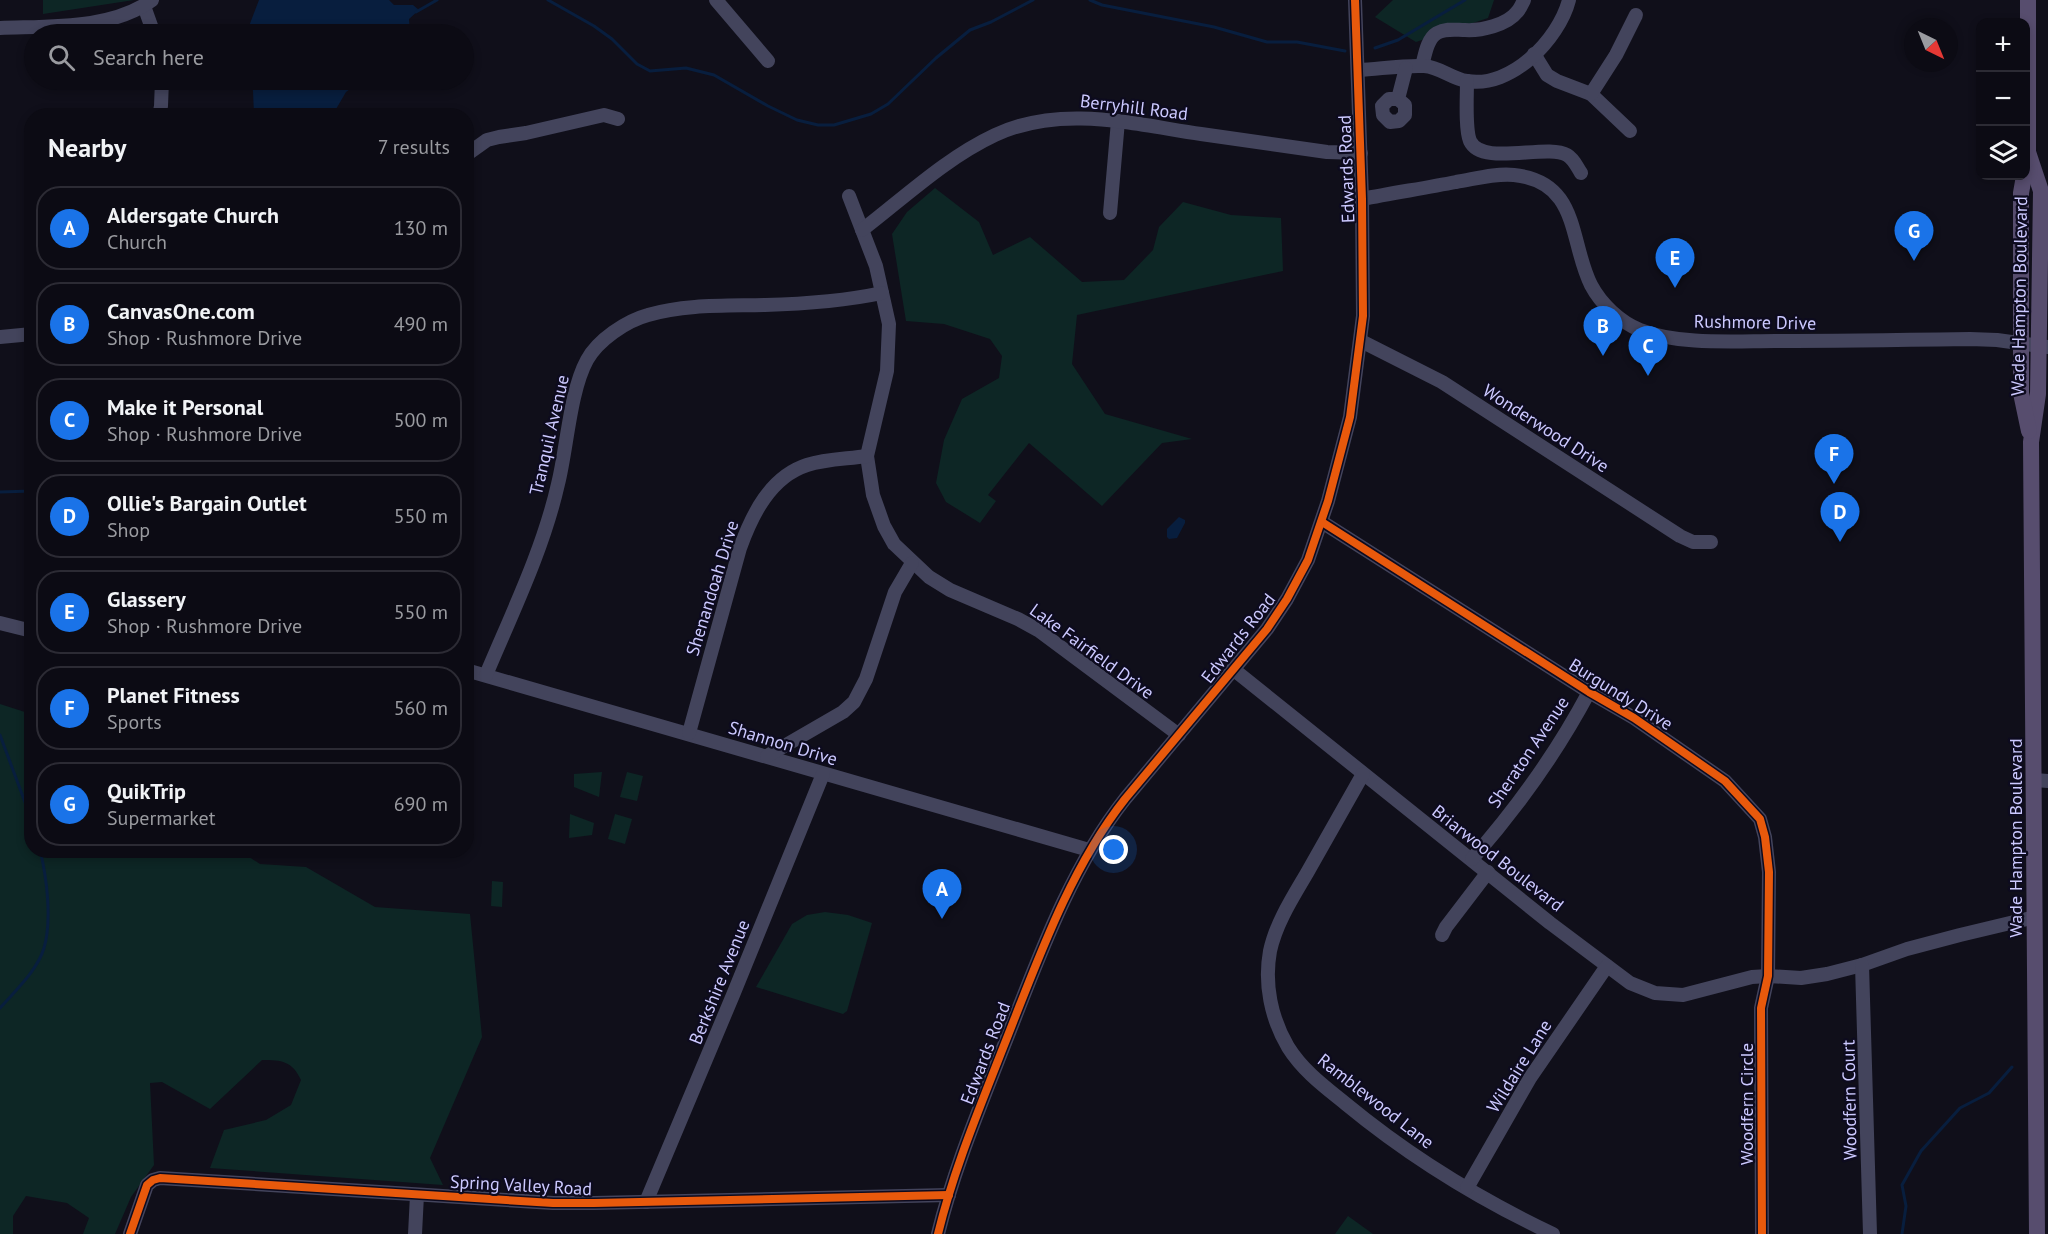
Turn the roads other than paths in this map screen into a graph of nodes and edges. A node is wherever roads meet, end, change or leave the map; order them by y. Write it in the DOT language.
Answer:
graph roads {
  1 [pos="716,0"];
  2 [pos="1355,0"];
  3 [pos="1524,0"];
  4 [pos="1569,0"];
  5 [pos="2028,0"];
  6 [pos="148,3"];
  7 [pos="1636,15"];
  8 [pos="79,24"];
  9 [pos="152,24"];
  10 [pos="24,27"];
  11 [pos="0,28"];
  12 [pos="1534,54"];
  13 [pos="768,61"];
  14 [pos="1422,66"];
  15 [pos="1406,68"];
  16 [pos="1359,70"];
  17 [pos="1467,81"];
  18 [pos="162,90"];
  19 [pos="1592,94"];
  20 [pos="1398,99"];
  21 [pos="161,108"];
  22 [pos="618,119"];
  23 [pos="1118,121"];
  24 [pos="2027,126"];
  25 [pos="1630,131"];
  26 [pos="474,148"];
  27 [pos="1361,153"];
  28 [pos="2030,166"];
  29 [pos="1581,173"];
  30 [pos="2023,180"];
  31 [pos="849,196"];
  32 [pos="1362,199"];
  33 [pos="1110,213"];
  34 [pos="862,230"];
  35 [pos="882,293"];
  36 [pos="24,335"];
  37 [pos="0,337"];
  38 [pos="1361,341"];
  39 [pos="2021,344"];
  40 [pos="2043,346"];
  41 [pos="2031,442"];
  42 [pos="867,456"];
  43 [pos="1322,522"];
  44 [pos="1711,542"];
  45 [pos="912,563"];
  46 [pos="0,623"];
  47 [pos="24,629"];
  48 [pos="1233,669"];
  49 [pos="474,672"];
  50 [pos="486,675"];
  51 [pos="1589,692"];
  52 [pos="688,733"];
  53 [pos="1179,735"];
  54 [pos="767,756"];
  55 [pos="823,774"];
  56 [pos="1363,774"];
  57 [pos="2041,780"];
  58 [pos="1089,850"];
  59 [pos="1472,859"];
  60 [pos="1488,872"];
  61 [pos="2035,917"];
  62 [pos="1442,935"];
  63 [pos="1862,965"];
  64 [pos="1607,966"];
  65 [pos="1768,976"];
  66 [pos="1467,1188"];
  67 [pos="417,1195"];
  68 [pos="949,1195"];
  69 [pos="646,1202"];
  70 [pos="130,1234"];
  71 [pos="415,1234"];
  72 [pos="938,1234"];
  73 [pos="1553,1234"];
  74 [pos="1762,1234"];
  75 [pos="1870,1234"];
  76 [pos="2037,1234"];
  1 -- 13 [label="street"];
  2 -- 16 [label="street, Edwards Road"];
  3 -- 14 [label="street"];
  4 -- 12 [label="street"];
  5 -- 24 [label="main road, Wade Hampton Boulevard"];
  6 -- 8 [label="street"];
  6 -- 9 [label="street"];
  7 -- 19 [label="street"];
  10 -- 11 [label="street"];
  12 -- 17 [label="street"];
  12 -- 19 [label="street"];
  14 -- 15 [label="street"];
  14 -- 17 [label="street"];
  15 -- 16 [label="street"];
  15 -- 20 [label="street"];
  16 -- 27 [label="street, Edwards Road"];
  17 -- 29 [label="street"];
  18 -- 21 [label="street"];
  19 -- 25 [label="street"];
  22 -- 26 [label="street"];
  23 -- 27 [label="street, Berryhill Road"];
  23 -- 33 [label="street"];
  23 -- 34 [label="street, Berryhill Road"];
  27 -- 32 [label="street, Edwards Road"];
  28 -- 40 [label="main road, Wade Hampton Boulevard"];
  30 -- 39 [label="main road, Wade Hampton Boulevard"];
  31 -- 34 [label="street, Lake Fairfield Drive"];
  32 -- 38 [label="street, Edwards Road"];
  32 -- 39 [label="street, Rushmore Drive"];
  34 -- 35 [label="street, Lake Fairfield Drive"];
  35 -- 42 [label="street, Lake Fairfield Drive"];
  35 -- 50 [label="street, Tranquil Avenue"];
  36 -- 37 [label="street"];
  38 -- 43 [label="street, Edwards Road"];
  38 -- 44 [label="street, Wonderwood Drive"];
  39 -- 40 [label="street, Rushmore Drive"];
  39 -- 41 [label="main road, Wade Hampton Boulevard"];
  40 -- 41 [label="main road, Wade Hampton Boulevard"];
  41 -- 57 [label="main road, Wade Hampton Boulevard"];
  42 -- 45 [label="street, Lake Fairfield Drive"];
  42 -- 52 [label="street, Shenandoah Drive"];
  43 -- 48 [label="street, Edwards Road"];
  43 -- 51 [label="street, Burgundy Drive"];
  45 -- 53 [label="street, Lake Fairfield Drive"];
  45 -- 54 [label="street"];
  46 -- 47 [label="street"];
  48 -- 53 [label="street, Edwards Road"];
  48 -- 56 [label="street, Briarwood Boulevard"];
  49 -- 50 [label="street, Shannon Drive"];
  50 -- 52 [label="street, Shannon Drive"];
  51 -- 59 [label="street, Sheraton Avenue"];
  51 -- 65 [label="street, Burgundy Drive"];
  52 -- 54 [label="street, Shannon Drive"];
  53 -- 58 [label="street, Edwards Road"];
  54 -- 55 [label="street, Shannon Drive"];
  55 -- 58 [label="street, Shannon Drive"];
  55 -- 69 [label="street, Berkshire Avenue"];
  56 -- 59 [label="street, Briarwood Boulevard"];
  56 -- 66 [label="street, Ramblewood Lane"];
  57 -- 61 [label="main road, Wade Hampton Boulevard"];
  58 -- 68 [label="street, Edwards Road"];
  59 -- 60 [label="street, Briarwood Boulevard"];
  60 -- 62 [label="street"];
  60 -- 64 [label="street, Briarwood Boulevard"];
  61 -- 63 [label="street"];
  61 -- 76 [label="main road, Wade Hampton Boulevard"];
  63 -- 65 [label="street"];
  63 -- 75 [label="street, Woodfern Court"];
  64 -- 65 [label="street, Briarwood Boulevard"];
  64 -- 66 [label="street, Wildaire Lane"];
  65 -- 74 [label="street, Woodfern Circle"];
  66 -- 73 [label="street, Ramblewood Lane"];
  67 -- 69 [label="street, Spring Valley Road"];
  67 -- 70 [label="street, Spring Valley Road"];
  67 -- 71 [label="street"];
  68 -- 69 [label="street, Spring Valley Road"];
  68 -- 72 [label="street, Edwards Road"];
}
